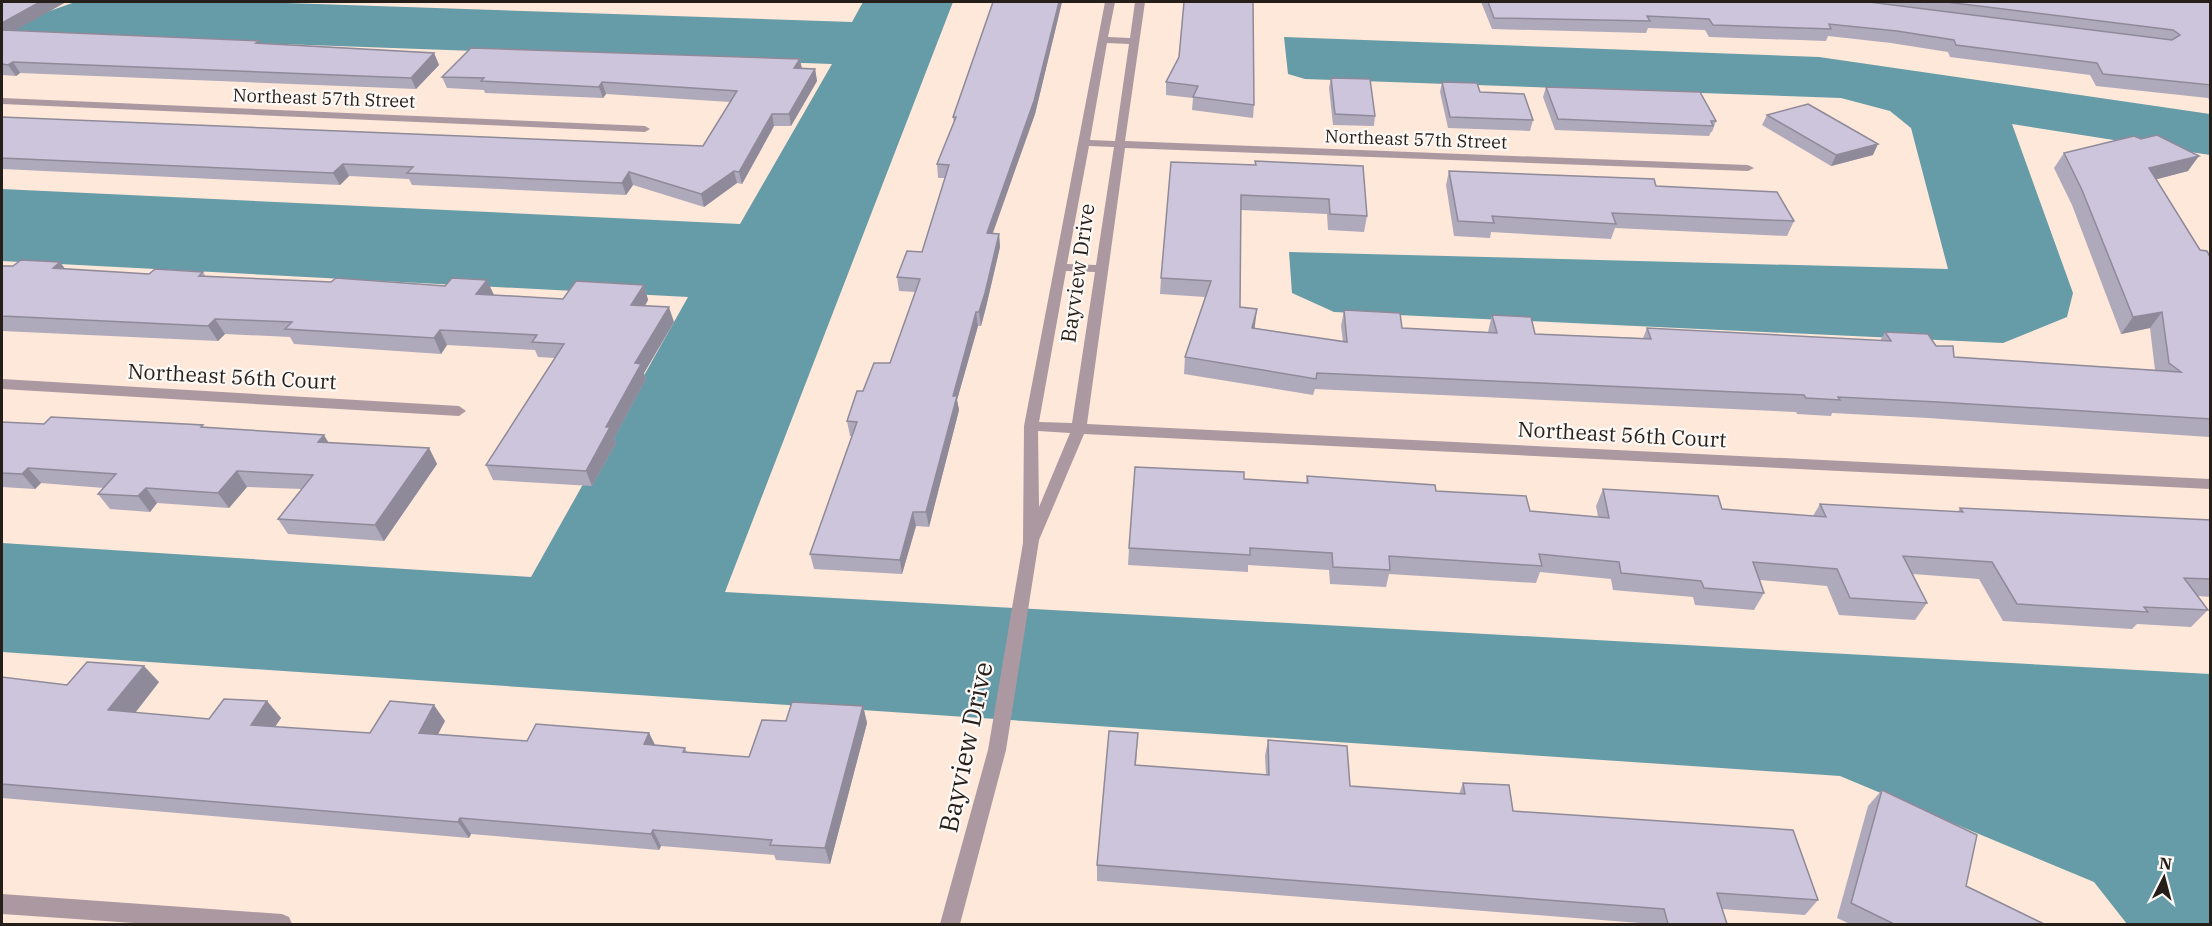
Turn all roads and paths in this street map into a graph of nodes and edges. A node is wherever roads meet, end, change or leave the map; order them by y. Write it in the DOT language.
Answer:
graph roads {
  1 [pos="1110,2"];
  2 [pos="1140,2"];
  3 [pos="1102,40"];
  4 [pos="1134,41"];
  5 [pos="2,101"];
  6 [pos="645,129"];
  7 [pos="1083,143"];
  8 [pos="1119,145"];
  9 [pos="1748,168"];
  10 [pos="1060,267"];
  11 [pos="1101,269"];
  12 [pos="2,384"];
  13 [pos="459,411"];
  14 [pos="1031,426"];
  15 [pos="1079,428"];
  16 [pos="2211,484"];
  17 [pos="1031,543"];
  18 [pos="2,904"];
  19 [pos="282,924"];
  20 [pos="950,924"];
  1 -- 3 [label="street, Bayview Drive"];
  2 -- 4 [label="street, Bayview Drive"];
  3 -- 4 [label="street"];
  3 -- 7 [label="street, Bayview Drive"];
  4 -- 8 [label="street, Bayview Drive"];
  5 -- 6 [label="street, Northeast 57th Street"];
  7 -- 8 [label="street, Northeast 57th Street"];
  7 -- 10 [label="street, Bayview Drive"];
  8 -- 9 [label="street, Northeast 57th Street"];
  8 -- 11 [label="street, Bayview Drive"];
  10 -- 11 [label="street"];
  10 -- 14 [label="street, Bayview Drive"];
  11 -- 15 [label="street, Bayview Drive"];
  12 -- 13 [label="street, Northeast 56th Court"];
  14 -- 15 [label="street, Northeast 56th Court"];
  14 -- 17 [label="street, Bayview Drive"];
  15 -- 16 [label="street, Northeast 56th Court"];
  15 -- 17 [label="street, Bayview Drive"];
  17 -- 20 [label="street, Bayview Drive"];
  18 -- 19 [label="street"];
}
